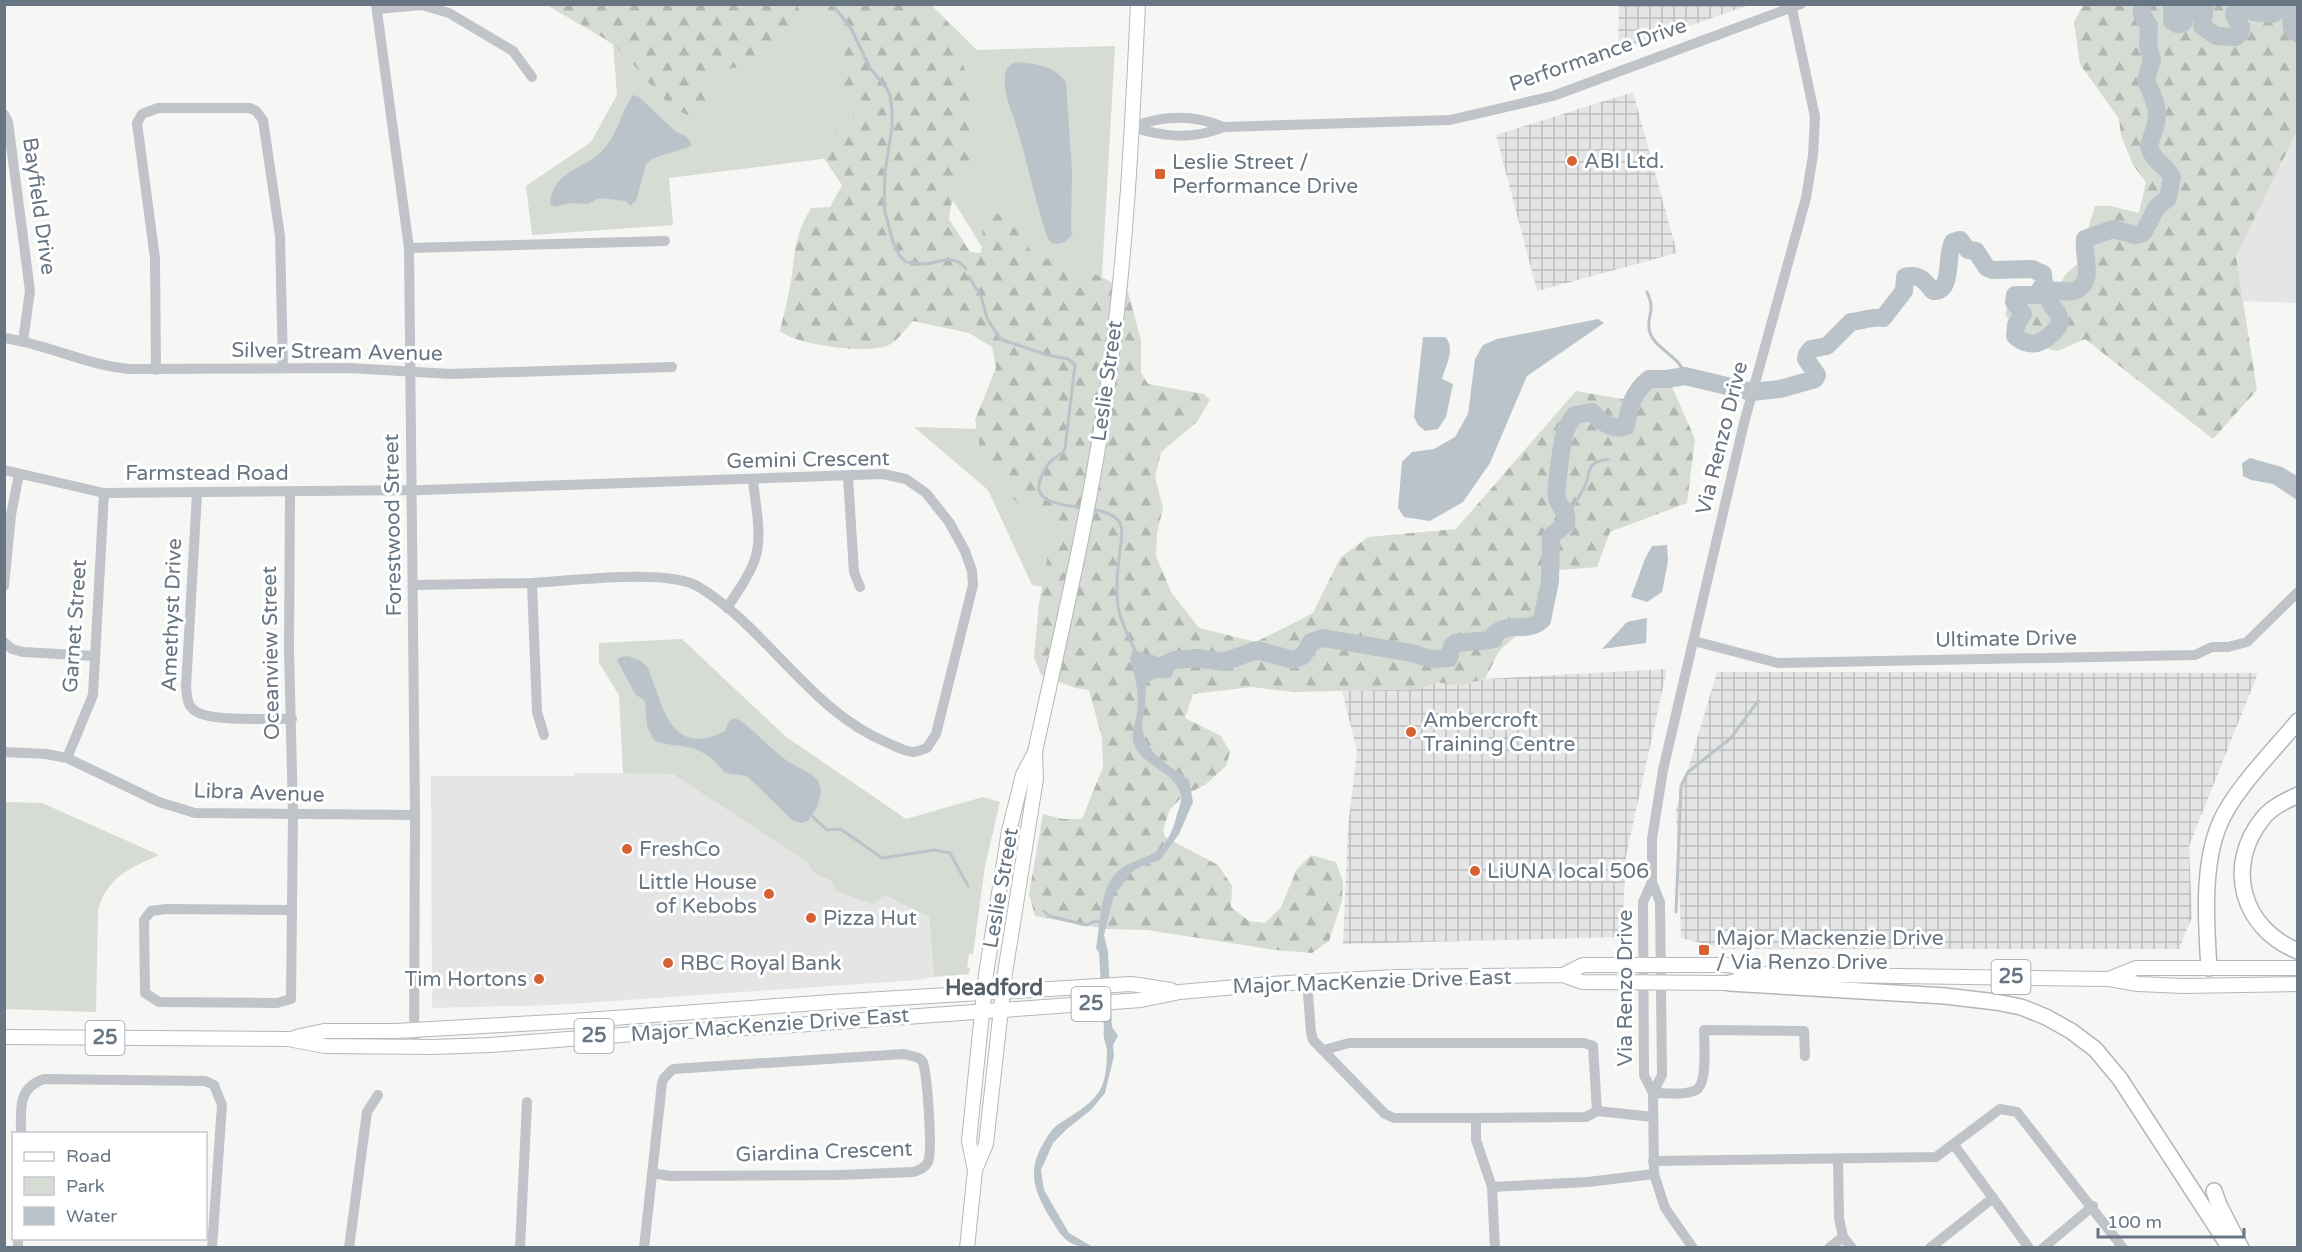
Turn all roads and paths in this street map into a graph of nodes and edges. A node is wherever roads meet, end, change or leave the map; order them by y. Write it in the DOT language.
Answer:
graph roads {
  1 [pos="1138,4"];
  2 [pos="1794,6"];
  3 [pos="376,7"];
  4 [pos="532,77"];
  5 [pos="4,114"];
  6 [pos="1132,127"];
  7 [pos="1224,127"];
  8 [pos="665,242"];
  9 [pos="409,248"];
  10 [pos="4,338"];
  11 [pos="23,341"];
  12 [pos="672,367"];
  13 [pos="283,368"];
  14 [pos="156,370"];
  15 [pos="409,372"];
  16 [pos="4,470"];
  17 [pos="19,474"];
  18 [pos="848,477"];
  19 [pos="753,480"];
  20 [pos="412,490"];
  21 [pos="290,492"];
  22 [pos="104,493"];
  23 [pos="197,493"];
  24 [pos="532,583"];
  25 [pos="413,585"];
  26 [pos="4,586"];
  27 [pos="860,587"];
  28 [pos="2298,592"];
  29 [pos="727,608"];
  30 [pos="1694,640"];
  31 [pos="4,642"];
  32 [pos="94,656"];
  33 [pos="292,719"];
  34 [pos="2298,721"];
  35 [pos="544,735"];
  36 [pos="4,752"];
  37 [pos="1035,752"];
  38 [pos="67,758"];
  39 [pos="2298,795"];
  40 [pos="293,814"];
  41 [pos="415,814"];
  42 [pos="1652,882"];
  43 [pos="292,910"];
  44 [pos="2298,951"];
  45 [pos="1642,965"];
  46 [pos="1661,965"];
  47 [pos="2214,968"];
  48 [pos="2298,968"];
  49 [pos="1759,974"];
  50 [pos="1563,975"];
  51 [pos="2109,979"];
  52 [pos="1307,982"];
  53 [pos="1642,983"];
  54 [pos="1661,983"];
  55 [pos="1729,983"];
  56 [pos="2298,984"];
  57 [pos="2208,985"];
  58 [pos="1003,991"];
  59 [pos="1180,992"];
  60 [pos="984,993"];
  61 [pos="698,1011"];
  62 [pos="1001,1011"];
  63 [pos="982,1012"];
  64 [pos="415,1028"];
  65 [pos="699,1030"];
  66 [pos="4,1037"];
  67 [pos="288,1039"];
  68 [pos="414,1047"];
  69 [pos="1324,1050"];
  70 [pos="1805,1056"];
  71 [pos="1653,1093"];
  72 [pos="378,1095"];
  73 [pos="527,1102"];
  74 [pos="1597,1112"];
  75 [pos="1653,1117"];
  76 [pos="1476,1118"];
  77 [pos="21,1132"];
  78 [pos="1954,1145"];
  79 [pos="1838,1159"];
  80 [pos="1653,1161"];
  81 [pos="975,1170"];
  82 [pos="652,1173"];
  83 [pos="1653,1174"];
  84 [pos="1492,1186"];
  85 [pos="2214,1191"];
  86 [pos="1993,1198"];
  87 [pos="2092,1206"];
  88 [pos="1843,1237"];
  89 [pos="212,1248"];
  90 [pos="349,1248"];
  91 [pos="520,1248"];
  92 [pos="644,1248"];
  93 [pos="967,1248"];
  94 [pos="1495,1248"];
  95 [pos="1693,1248"];
  96 [pos="1829,1248"];
  97 [pos="1852,1248"];
  98 [pos="1930,1248"];
  99 [pos="2029,1248"];
  100 [pos="2043,1248"];
  101 [pos="2123,1248"];
  102 [pos="2230,1248"];
  103 [pos="2241,1248"];
  1 -- 6 [label="main road, Leslie Street"];
  2 -- 7 [label="street, Performance Drive"];
  2 -- 30 [label="street, Via Renzo Drive"];
  3 -- 4 [label="street"];
  3 -- 9 [label="street, Forestwood Street"];
  5 -- 11 [label="street, Bayfield Drive"];
  6 -- 7 [label="street, Performance Drive"];
  6 -- 7 [label="street, Performance Drive"];
  6 -- 37 [label="main road, Leslie Street"];
  8 -- 9 [label="street"];
  9 -- 15 [label="street, Forestwood Street"];
  10 -- 11 [label="street, Silver Stream Avenue"];
  11 -- 14 [label="street, Silver Stream Avenue"];
  12 -- 15 [label="street, Silver Stream Avenue"];
  13 -- 14 [label="street, Silver Stream Avenue"];
  13 -- 14 [label="street"];
  13 -- 15 [label="street, Silver Stream Avenue"];
  15 -- 20 [label="street, Forestwood Street"];
  16 -- 17 [label="street, Farmstead Road"];
  17 -- 22 [label="street, Farmstead Road"];
  17 -- 26 [label="street"];
  18 -- 19 [label="street, Gemini Crescent"];
  18 -- 27 [label="street"];
  18 -- 29 [label="street, Gemini Crescent"];
  19 -- 20 [label="street, Gemini Crescent"];
  19 -- 29 [label="street"];
  20 -- 21 [label="street, Farmstead Road"];
  20 -- 25 [label="street, Forestwood Street"];
  21 -- 23 [label="street, Farmstead Road"];
  21 -- 33 [label="street, Oceanview Street"];
  22 -- 23 [label="street, Farmstead Road"];
  22 -- 32 [label="street, Garnet Street"];
  23 -- 33 [label="street, Amethyst Drive"];
  24 -- 25 [label="street, Gemini Crescent"];
  24 -- 29 [label="street, Gemini Crescent"];
  24 -- 35 [label="street"];
  25 -- 41 [label="street, Forestwood Street"];
  28 -- 30 [label="street, Ultimate Drive"];
  30 -- 42 [label="street, Via Renzo Drive"];
  31 -- 32 [label="street"];
  32 -- 38 [label="street, Garnet Street"];
  33 -- 40 [label="street, Oceanview Street"];
  34 -- 47 [label="highway"];
  36 -- 38 [label="street, Libra Avenue"];
  37 -- 58 [label="main road, Leslie Street"];
  37 -- 60 [label="main road, Leslie Street"];
  38 -- 40 [label="street, Libra Avenue"];
  39 -- 44 [label="highway"];
  40 -- 41 [label="street, Libra Avenue"];
  40 -- 43 [label="street, Oceanview Street"];
  41 -- 64 [label="street, Forestwood Street"];
  42 -- 45 [label="street, Via Renzo Drive"];
  42 -- 46 [label="street, Via Renzo Drive"];
  43 -- 43 [label="street, Oceanview Street"];
  45 -- 46 [label="main road, Major MacKenzie Drive East / 25"];
  45 -- 50 [label="main road, Major MacKenzie Drive East / 25"];
  45 -- 53 [label="street, Via Renzo Drive"];
  46 -- 49 [label="main road, Major MacKenzie Drive East / 25"];
  46 -- 54 [label="street, Via Renzo Drive"];
  47 -- 48 [label="main road, Major MacKenzie Drive East / 25"];
  47 -- 51 [label="main road, Major MacKenzie Drive East / 25"];
  47 -- 57 [label="main road"];
  49 -- 51 [label="main road, Major MacKenzie Drive East / 25"];
  49 -- 55 [label="main road, Major MacKenzie Drive East / 25"];
  50 -- 52 [label="main road, Major MacKenzie Drive East / 25"];
  50 -- 53 [label="main road, Major MacKenzie Drive East / 25"];
  51 -- 57 [label="main road, Major MacKenzie Drive East / 25"];
  52 -- 59 [label="main road, Major MacKenzie Drive East / 25"];
  52 -- 69 [label="street"];
  53 -- 54 [label="main road, Major MacKenzie Drive East / 25"];
  53 -- 71 [label="street, Via Renzo Drive"];
  54 -- 55 [label="main road, Major MacKenzie Drive East / 25"];
  54 -- 71 [label="street, Via Renzo Drive"];
  55 -- 102 [label="highway"];
  56 -- 57 [label="main road, Major MacKenzie Drive East / 25"];
  58 -- 59 [label="main road, Major MacKenzie Drive East / 25"];
  58 -- 60 [label="main road, Major MacKenzie Drive East / 25"];
  58 -- 62 [label="main road, Leslie Street"];
  59 -- 62 [label="main road, Major MacKenzie Drive East / 25"];
  60 -- 61 [label="main road, Major MacKenzie Drive East / 25"];
  60 -- 63 [label="main road, Leslie Street"];
  61 -- 64 [label="main road, Major MacKenzie Drive East / 25"];
  61 -- 65 [label="main road"];
  62 -- 63 [label="main road, Major MacKenzie Drive East / 25"];
  62 -- 81 [label="main road, Leslie Street"];
  63 -- 65 [label="main road, Major MacKenzie Drive East / 25"];
  63 -- 81 [label="main road, Leslie Street"];
  64 -- 67 [label="main road, Major MacKenzie Drive East / 25"];
  64 -- 68 [label="street, Forestwood Street"];
  65 -- 68 [label="main road, Major MacKenzie Drive East / 25"];
  66 -- 67 [label="main road, Major MacKenzie Drive East / 25"];
  67 -- 68 [label="main road, Major MacKenzie Drive East / 25"];
  69 -- 74 [label="street"];
  69 -- 76 [label="street"];
  70 -- 71 [label="street"];
  71 -- 75 [label="street, Via Renzo Drive"];
  72 -- 90 [label="street"];
  73 -- 91 [label="street"];
  74 -- 75 [label="street"];
  74 -- 76 [label="street"];
  75 -- 80 [label="street, Via Renzo Drive"];
  76 -- 84 [label="street"];
  77 -- 89 [label="street"];
  78 -- 79 [label="street"];
  78 -- 86 [label="street"];
  78 -- 87 [label="street"];
  79 -- 80 [label="street"];
  79 -- 88 [label="street"];
  80 -- 83 [label="street, Via Renzo Drive"];
  81 -- 93 [label="main road, Leslie Street"];
  82 -- 82 [label="street, Giardina Crescent"];
  82 -- 92 [label="street, Giardina Crescent"];
  83 -- 84 [label="street"];
  83 -- 95 [label="street, Via Renzo Drive"];
  84 -- 94 [label="street"];
  85 -- 103 [label="highway"];
  86 -- 98 [label="street"];
  86 -- 99 [label="street"];
  87 -- 100 [label="street"];
  87 -- 101 [label="street"];
  88 -- 96 [label="street"];
  88 -- 97 [label="street"];
}
